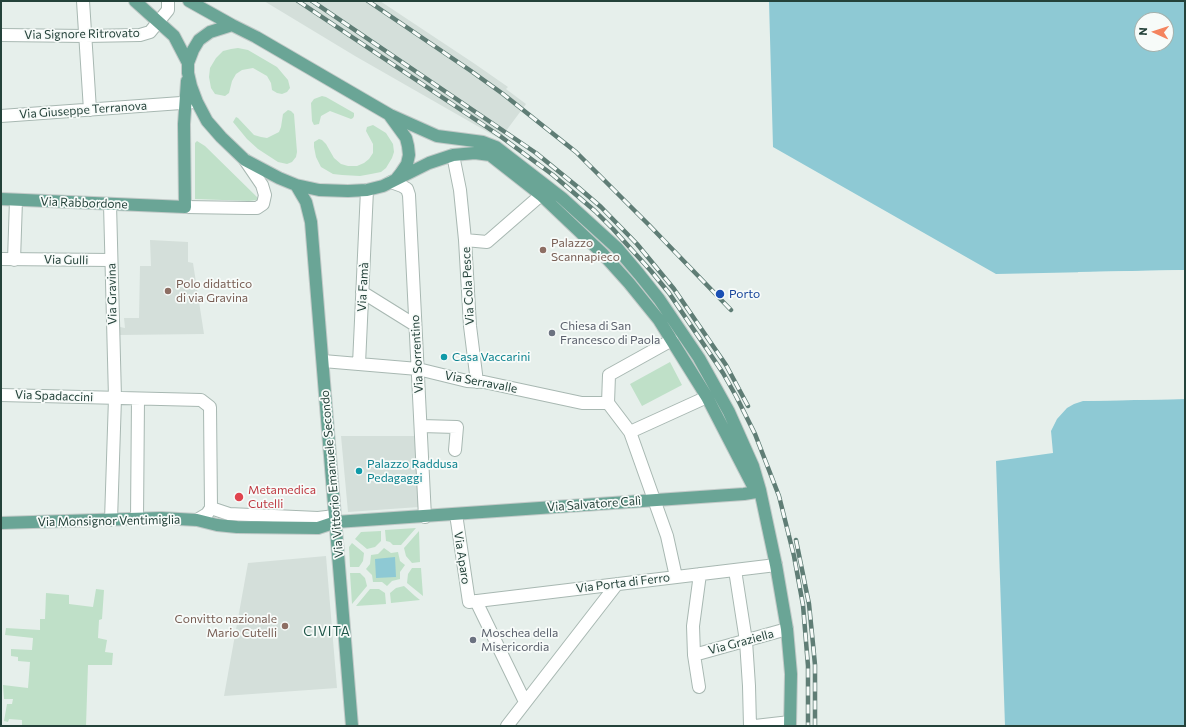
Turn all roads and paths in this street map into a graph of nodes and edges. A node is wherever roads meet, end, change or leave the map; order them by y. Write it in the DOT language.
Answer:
graph roads {
  1 [pos="83,1"];
  2 [pos="135,1"];
  3 [pos="168,1"];
  4 [pos="192,3"];
  5 [pos="159,21"];
  6 [pos="232,25"];
  7 [pos="1,36"];
  8 [pos="85,36"];
  9 [pos="188,68"];
  10 [pos="191,102"];
  11 [pos="90,110"];
  12 [pos="390,115"];
  13 [pos="1,116"];
  14 [pos="453,155"];
  15 [pos="245,160"];
  16 [pos="391,182"];
  17 [pos="296,185"];
  18 [pos="367,190"];
  19 [pos="541,195"];
  20 [pos="1,200"];
  21 [pos="16,200"];
  22 [pos="110,204"];
  23 [pos="186,207"];
  24 [pos="465,240"];
  25 [pos="1,259"];
  26 [pos="17,260"];
  27 [pos="111,260"];
  28 [pos="362,292"];
  29 [pos="415,325"];
  30 [pos="672,340"];
  31 [pos="323,361"];
  32 [pos="359,364"];
  33 [pos="418,369"];
  34 [pos="477,382"];
  35 [pos="1,395"];
  36 [pos="707,396"];
  37 [pos="110,398"];
  38 [pos="138,399"];
  39 [pos="608,403"];
  40 [pos="421,426"];
  41 [pos="630,432"];
  42 [pos="454,450"];
  43 [pos="756,492"];
  44 [pos="655,500"];
  45 [pos="211,508"];
  46 [pos="765,511"];
  47 [pos="427,513"];
  48 [pos="456,514"];
  49 [pos="336,519"];
  50 [pos="111,520"];
  51 [pos="137,520"];
  52 [pos="197,520"];
  53 [pos="1,523"];
  54 [pos="776,565"];
  55 [pos="735,570"];
  56 [pos="700,574"];
  57 [pos="676,577"];
  58 [pos="617,584"];
  59 [pos="472,601"];
  60 [pos="787,629"];
  61 [pos="746,640"];
  62 [pos="694,655"];
  63 [pos="699,687"];
  64 [pos="525,702"];
  65 [pos="790,724"];
  66 [pos="352,726"];
  67 [pos="508,726"];
  68 [pos="750,726"];
  69 [pos="755,726"];
  1 -- 8 [label="street"];
  2 -- 5 [label="main road"];
  3 -- 5 [label="street"];
  4 -- 6 [label="main road"];
  5 -- 8 [label="street, Via Signore Ritrovato"];
  5 -- 9 [label="main road"];
  6 -- 9 [label="main road"];
  6 -- 12 [label="main road"];
  7 -- 8 [label="street, Via Signore Ritrovato"];
  8 -- 11 [label="street"];
  9 -- 10 [label="main road"];
  10 -- 11 [label="street, Via Giuseppe Terranova"];
  10 -- 15 [label="main road"];
  10 -- 23 [label="main road"];
  11 -- 13 [label="street, Via Giuseppe Terranova"];
  12 -- 16 [label="main road"];
  12 -- 46 [label="main road"];
  14 -- 16 [label="main road"];
  14 -- 19 [label="main road"];
  14 -- 24 [label="street, Via Cola Pesce"];
  15 -- 17 [label="main road"];
  15 -- 23 [label="street"];
  16 -- 18 [label="main road"];
  16 -- 29 [label="street, Via Sorrentino"];
  17 -- 18 [label="main road"];
  17 -- 31 [label="main road, Via Vittorio Emanuele Secondo"];
  18 -- 28 [label="street, Via Famà"];
  19 -- 24 [label="street"];
  19 -- 30 [label="main road"];
  20 -- 21 [label="main road, Via Rabbordone"];
  21 -- 22 [label="main road, Via Rabbordone"];
  21 -- 26 [label="street"];
  22 -- 23 [label="main road, Via Rabbordone"];
  22 -- 27 [label="street, Via Gravina"];
  24 -- 34 [label="street, Via Cola Pesce"];
  25 -- 26 [label="street, Via Gulli"];
  26 -- 27 [label="street, Via Gulli"];
  27 -- 37 [label="street, Via Gravina"];
  28 -- 29 [label="street"];
  28 -- 32 [label="street, Via Famà"];
  29 -- 33 [label="street, Via Sorrentino"];
  30 -- 36 [label="main road"];
  30 -- 39 [label="street"];
  31 -- 32 [label="street, Via Serravalle"];
  31 -- 49 [label="main road, Via Vittorio Emanuele Secondo"];
  32 -- 33 [label="street, Via Serravalle"];
  33 -- 34 [label="street, Via Serravalle"];
  33 -- 40 [label="street, Via Sorrentino"];
  34 -- 39 [label="street, Via Serravalle"];
  35 -- 37 [label="street, Via Spadaccini"];
  36 -- 41 [label="street"];
  36 -- 43 [label="main road"];
  37 -- 38 [label="street, Via Spadaccini"];
  37 -- 50 [label="street, Via Gravina"];
  38 -- 45 [label="street, Via Spadaccini"];
  38 -- 51 [label="street"];
  39 -- 41 [label="street"];
  40 -- 42 [label="street"];
  40 -- 47 [label="street, Via Sorrentino"];
  41 -- 44 [label="street"];
  43 -- 44 [label="main road, Via Salvatore Calì"];
  43 -- 46 [label="main road"];
  44 -- 48 [label="main road, Via Salvatore Calì"];
  44 -- 57 [label="street"];
  45 -- 49 [label="street"];
  45 -- 52 [label="street"];
  46 -- 54 [label="main road"];
  47 -- 48 [label="main road, Via Salvatore Calì"];
  47 -- 49 [label="main road, Via Monsignor Ventimiglia"];
  48 -- 59 [label="street, Via Aparo"];
  49 -- 52 [label="main road, Via Monsignor Ventimiglia"];
  49 -- 66 [label="main road, Via Vittorio Emanuele Secondo"];
  50 -- 51 [label="main road, Via Monsignor Ventimiglia"];
  50 -- 53 [label="main road, Via Monsignor Ventimiglia"];
  51 -- 52 [label="main road, Via Monsignor Ventimiglia"];
  54 -- 55 [label="street, Via Porta di Ferro"];
  54 -- 60 [label="main road"];
  55 -- 56 [label="street, Via Porta di Ferro"];
  55 -- 61 [label="street"];
  56 -- 57 [label="street, Via Porta di Ferro"];
  56 -- 62 [label="street"];
  57 -- 58 [label="street, Via Porta di Ferro"];
  58 -- 59 [label="street, Via Porta di Ferro"];
  58 -- 64 [label="street"];
  59 -- 64 [label="street, Via Aparo"];
  60 -- 61 [label="street, Via Graziella"];
  60 -- 65 [label="main road"];
  61 -- 62 [label="street, Via Graziella"];
  61 -- 68 [label="street"];
  62 -- 63 [label="street"];
  64 -- 67 [label="street"];
  65 -- 69 [label="street"];
}
